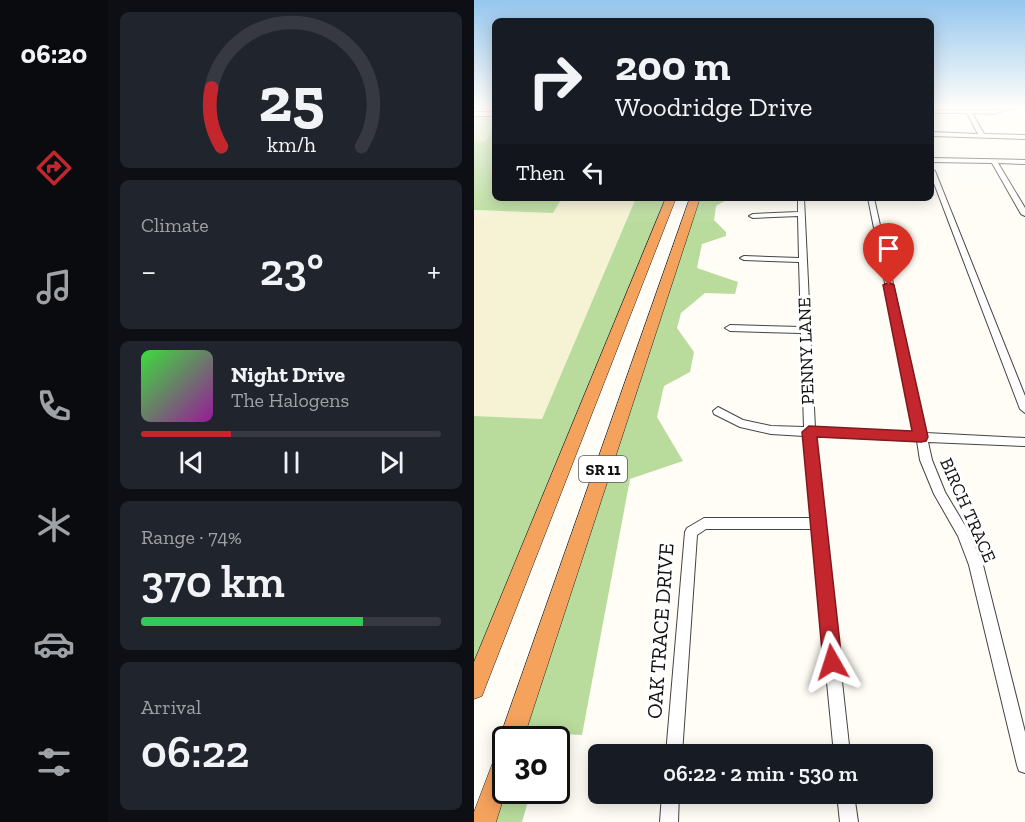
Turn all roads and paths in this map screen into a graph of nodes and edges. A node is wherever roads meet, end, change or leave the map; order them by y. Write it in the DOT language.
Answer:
graph roads {
  1 [pos="934,160"];
  2 [pos="994,162"];
  3 [pos="1025,162"];
  4 [pos="934,176"];
  5 [pos="670,201"];
  6 [pos="694,201"];
  7 [pos="801,201"];
  8 [pos="871,201"];
  9 [pos="802,214"];
  10 [pos="1025,214"];
  11 [pos="753,216"];
  12 [pos="744,258"];
  13 [pos="803,260"];
  14 [pos="730,328"];
  15 [pos="805,330"];
  16 [pos="1025,409"];
  17 [pos="718,411"];
  18 [pos="809,432"];
  19 [pos="921,437"];
  20 [pos="1025,442"];
  21 [pos="818,523"];
  22 [pos="474,688"];
  23 [pos="516,726"];
  24 [pos="675,744"];
  25 [pos="841,744"];
  26 [pos="1025,765"];
  27 [pos="492,797"];
  28 [pos="670,804"];
  29 [pos="847,804"];
  30 [pos="483,822"];
  31 [pos="669,822"];
  32 [pos="849,822"];
  1 -- 2 [label="street"];
  2 -- 3 [label="street"];
  2 -- 10 [label="street"];
  4 -- 16 [label="street"];
  5 -- 22 [label="highway, SR 11"];
  6 -- 23 [label="highway, SR 11"];
  7 -- 9 [label="street, PENNY LANE"];
  8 -- 19 [label="street, BIRCH TRACE"];
  9 -- 11 [label="street"];
  9 -- 13 [label="street, PENNY LANE"];
  12 -- 13 [label="street"];
  13 -- 15 [label="street, PENNY LANE"];
  14 -- 15 [label="street"];
  15 -- 18 [label="street, PENNY LANE"];
  17 -- 18 [label="street"];
  18 -- 19 [label="street"];
  18 -- 21 [label="street, PENNY LANE"];
  19 -- 20 [label="street"];
  19 -- 26 [label="street, BIRCH TRACE"];
  21 -- 24 [label="street, OAK TRACE DRIVE"];
  21 -- 25 [label="street, PENNY LANE"];
  27 -- 30 [label="highway"];
  28 -- 31 [label="street"];
  29 -- 32 [label="street"];
}
